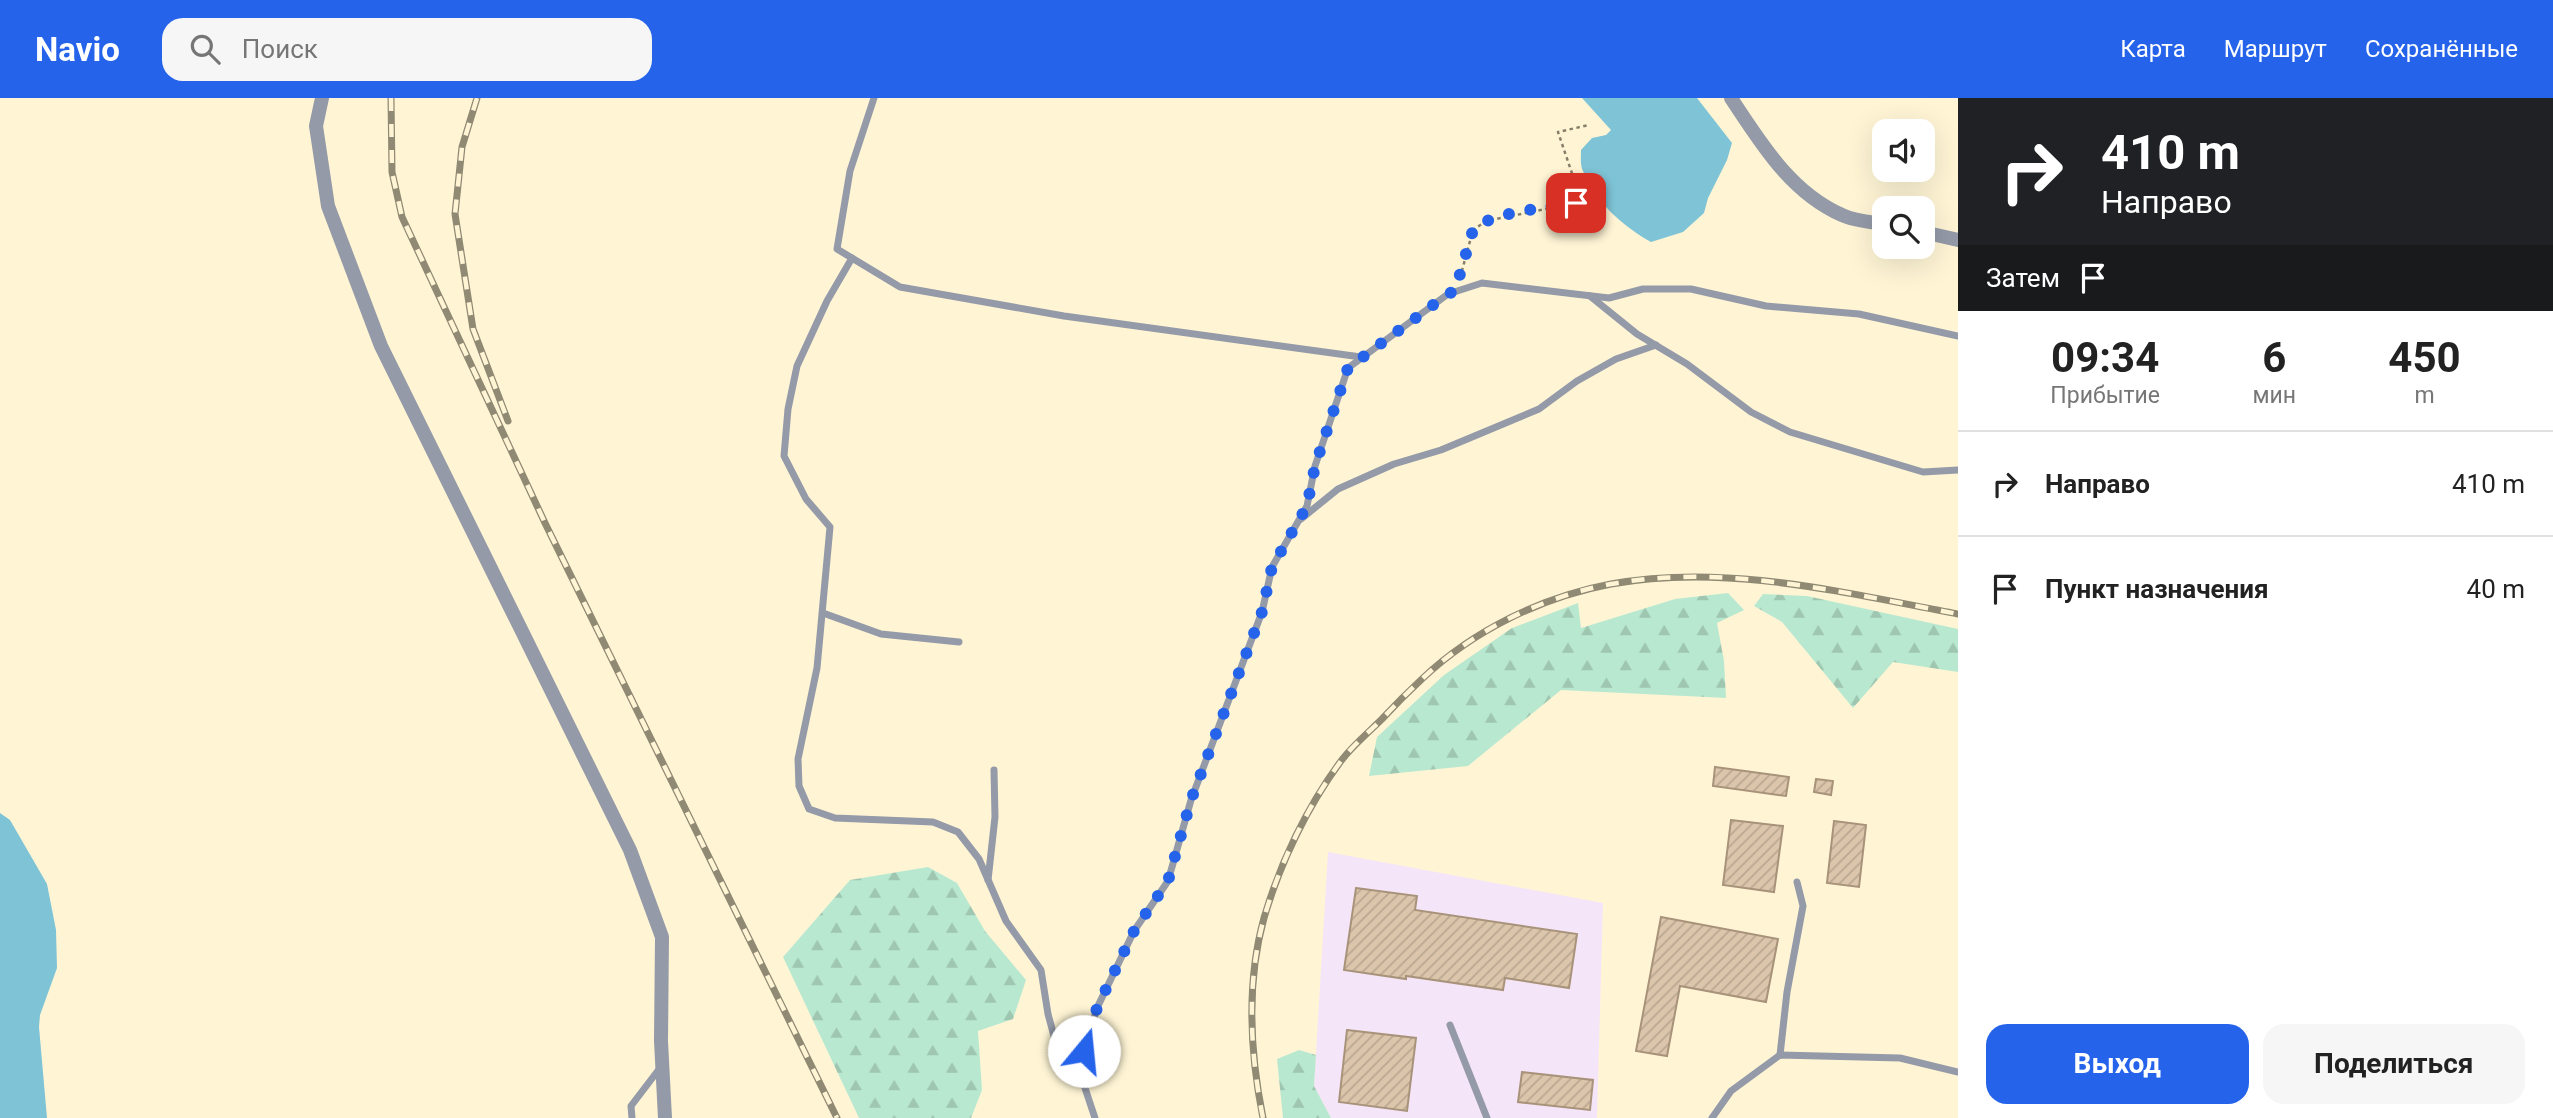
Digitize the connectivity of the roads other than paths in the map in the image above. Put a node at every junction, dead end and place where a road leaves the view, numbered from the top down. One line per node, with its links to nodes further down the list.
1 (322, 98): 21 (street)
2 (874, 98): 7 (lane)
3 (1731, 98): 4 (street)
4 (1872, 222)
5 (1935, 235): 6 (street)
6 (1958, 240)
7 (852, 258): 11 (lane); 14 (lane)
8 (1590, 295): 9 (lane); 10 (lane); 11 (lane)
9 (1958, 336)
10 (1656, 345): 12 (lane); 13 (lane)
11 (1361, 357): 13 (lane)
12 (1958, 470)
13 (1298, 522): 22 (lane)
14 (823, 613): 15 (lane); 17 (lane)
15 (959, 642)
16 (993, 770): 17 (lane)
17 (988, 881): 22 (lane)
18 (1797, 882): 20 (lane)
19 (1450, 1026): 27 (lane)
20 (1780, 1055): 23 (lane); 28 (lane)
21 (662, 1065): 24 (lane); 25 (street)
22 (1083, 1071): 26 (lane)
23 (1958, 1072)
24 (632, 1118)
25 (666, 1118)
26 (1095, 1118)
27 (1487, 1118)
28 (1712, 1118)

